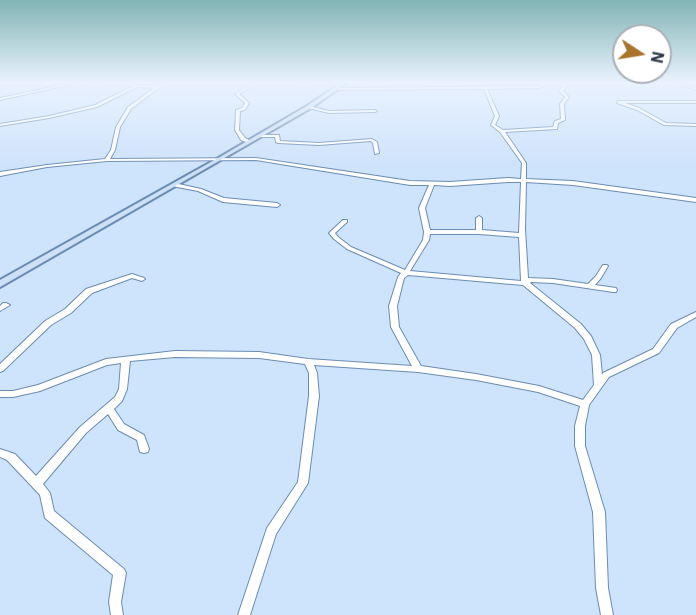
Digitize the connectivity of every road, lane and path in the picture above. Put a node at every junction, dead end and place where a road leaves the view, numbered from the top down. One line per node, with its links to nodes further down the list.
1 (75, 111): 10 (street)
2 (127, 111): 17 (street)
3 (238, 111): 14 (street)
4 (303, 111): 13 (main road)
5 (324, 111): 6 (street)
6 (375, 111)
7 (495, 111): 12 (street)
8 (561, 111): 12 (street)
9 (639, 111): 11 (street)
10 (0, 125)
11 (696, 125)
12 (502, 131): 19 (street)
13 (259, 136): 14 (main road); 15 (street)
14 (249, 142): 16 (main road)
15 (377, 153)
16 (222, 158): 17 (street); 20 (street); 21 (main road)
17 (107, 160): 18 (street)
18 (0, 174)
19 (524, 181): 20 (street); 22 (street); 28 (street)
20 (432, 184): 26 (street)
21 (174, 185): 23 (street); 33 (main road)
22 (696, 200)
23 (278, 205)
24 (479, 218): 27 (street)
25 (345, 221): 30 (street)
26 (427, 232): 27 (street); 30 (street)
27 (479, 232): 28 (street)
28 (523, 235): 32 (street)
29 (605, 266): 34 (street)
30 (406, 273): 32 (street); 40 (street)
31 (142, 279): 39 (street)
32 (525, 283): 34 (street); 41 (street)
33 (0, 284)
34 (590, 286): 35 (street)
35 (613, 290)
36 (696, 314): 41 (street)
37 (126, 359): 38 (street); 42 (street); 44 (street)
38 (308, 362): 40 (street); 49 (street)
39 (0, 369)
40 (418, 369): 43 (street)
41 (598, 384): 43 (street)
42 (0, 393)
43 (585, 404): 50 (street)
44 (110, 410): 45 (street); 47 (street)
45 (144, 449)
46 (0, 453): 47 (street)
47 (36, 484): 48 (street)
48 (117, 615)
49 (244, 615)
50 (607, 615)

